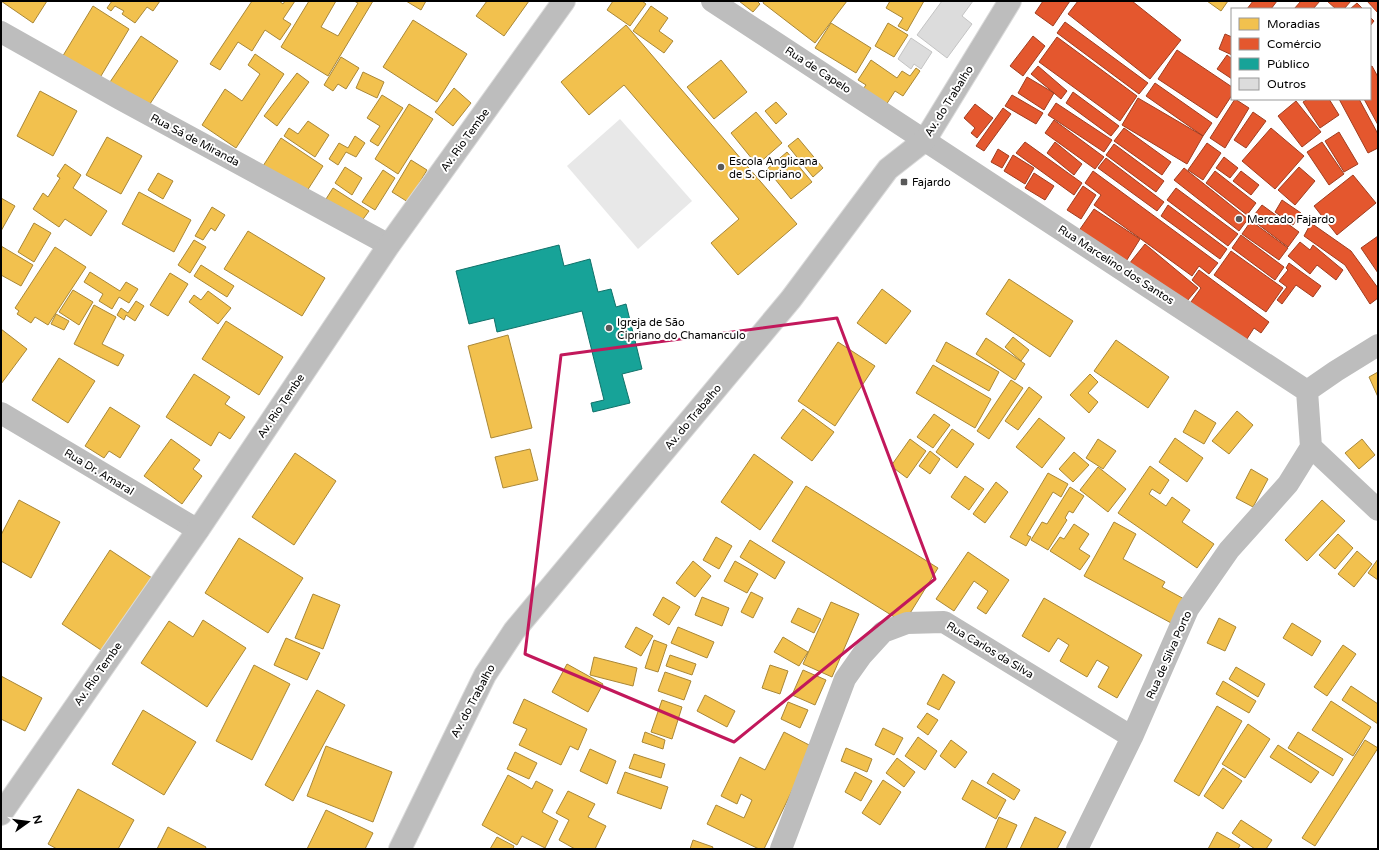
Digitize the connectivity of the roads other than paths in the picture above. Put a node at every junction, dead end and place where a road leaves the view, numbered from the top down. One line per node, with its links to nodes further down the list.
1 (564, 1): 6 (street, Av. Rio Tembe)
2 (712, 1): 5 (street, Rua de Capelo)
3 (1010, 1): 5 (street, Av. do Trabalho)
4 (1, 32): 6 (street, Rua Sá de Miranda)
5 (925, 140): 8 (street, Rua Marcelino dos Santos); 15 (street, Av. do Trabalho)
6 (389, 245): 12 (street, Av. Rio Tembe)
7 (1378, 345): 8 (street)
8 (1307, 391): 10 (street)
9 (1, 413): 12 (street, Rua Dr. Amaral)
10 (1311, 447): 11 (street); 13 (street, Rua de Silva Porto)
11 (1378, 510)
12 (198, 530): 14 (street, Av. Rio Tembe)
13 (1132, 737): 16 (street, Rua Carlos da Silva); 17 (street, Rua de Silva Porto)
14 (1, 814)
15 (400, 849)
16 (781, 849)
17 (1077, 849)

